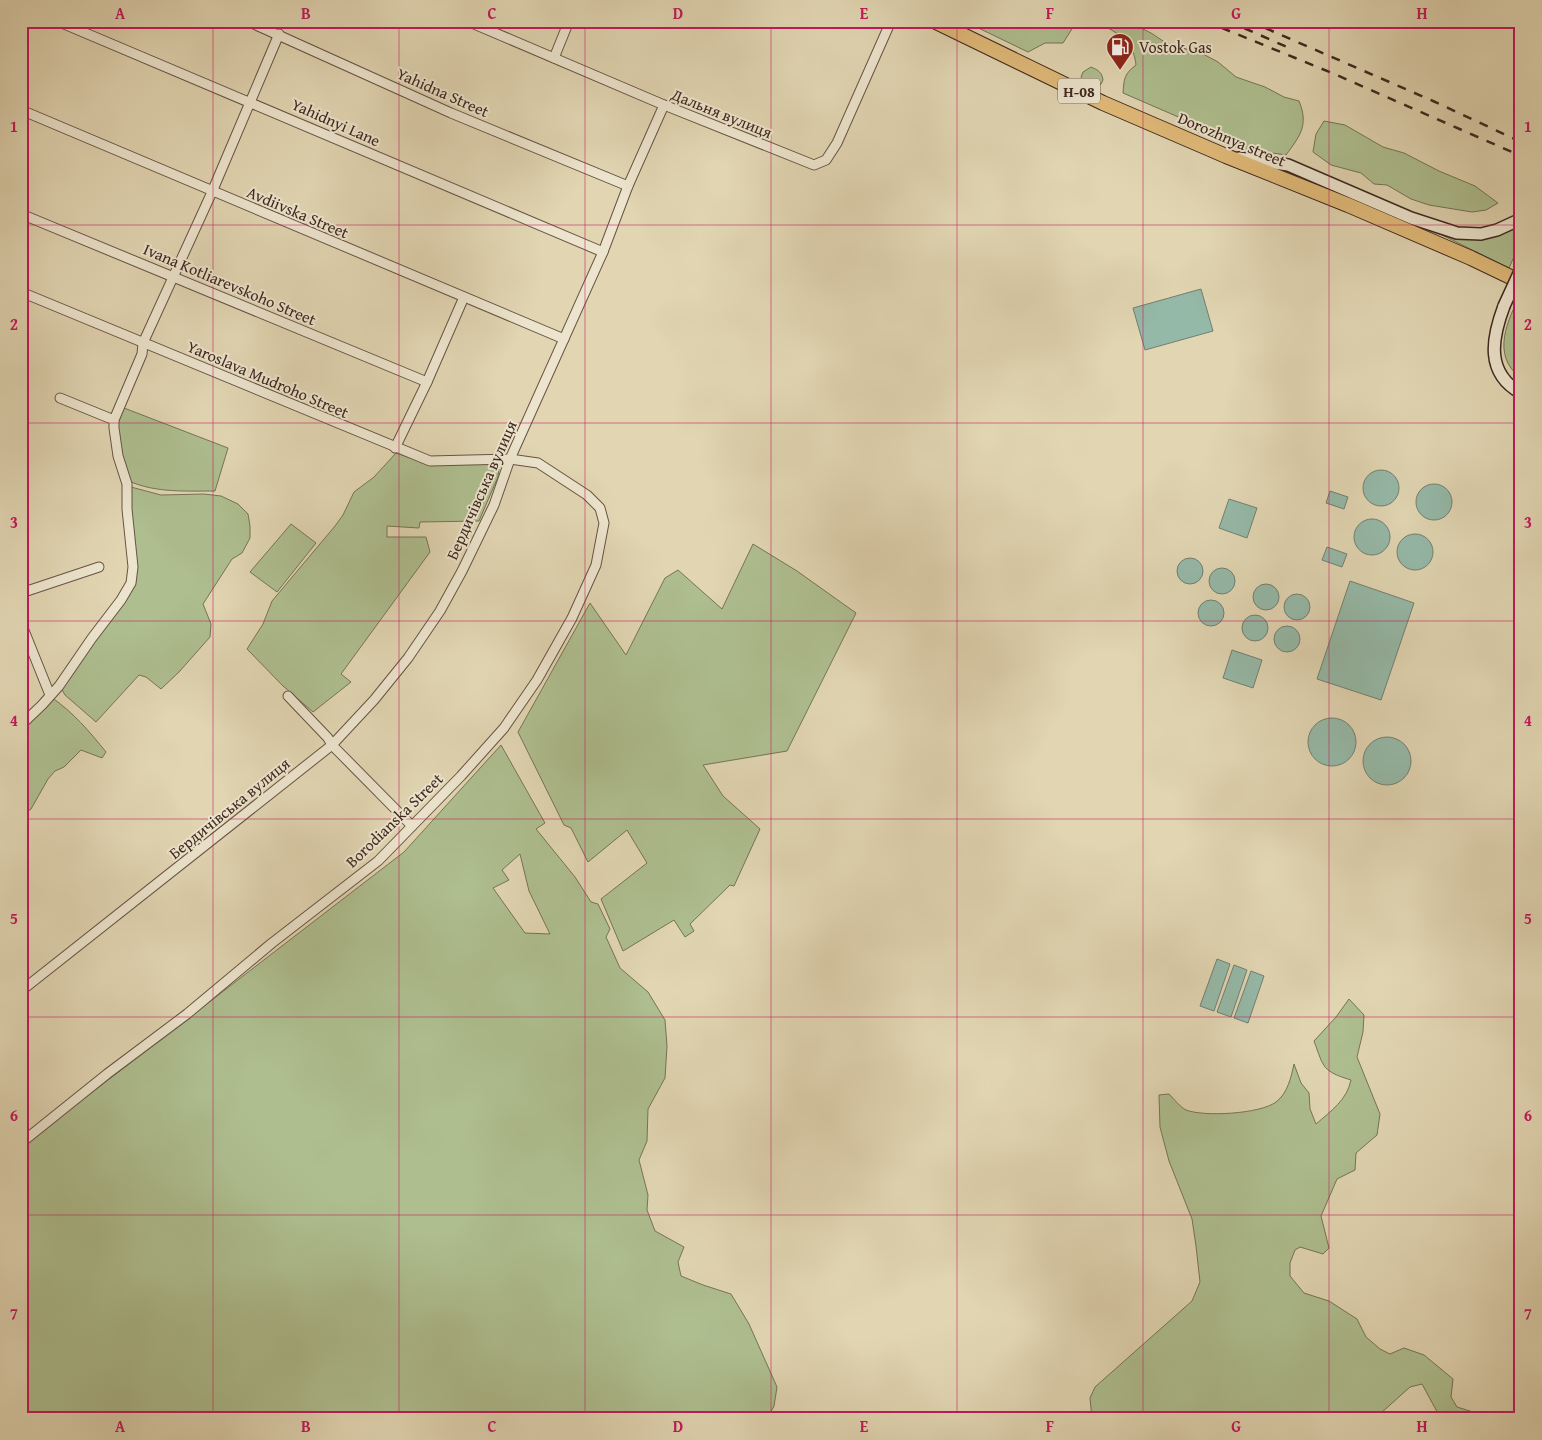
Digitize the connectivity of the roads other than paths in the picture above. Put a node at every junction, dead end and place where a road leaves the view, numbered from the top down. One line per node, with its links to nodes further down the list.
1 (57, 21): 9 (street, Yahidnyi Lane)
2 (247, 21): 7 (street, Yahidna Street)
3 (467, 21): 8 (street, Дальня вулиця)
4 (569, 21): 8 (street)
5 (892, 21): 10 (street, Дальня вулиця)
6 (934, 21): 12 (main road, Dorozhnya street / Н-08)
7 (279, 34): 9 (street); 13 (street, Yahidna Street)
8 (554, 58): 10 (street, Дальня вулиця)
9 (250, 101): 14 (street); 17 (street, Yahidnyi Lane)
10 (664, 106): 13 (street, Бердичівська вулиця)
11 (21, 110): 14 (street, Avdiivska Street)
12 (1226, 156): 16 (main road); 20 (main road, Dorozhnya street / Н-08)
13 (628, 186): 17 (street, Бердичівська вулиця)
14 (212, 192): 19 (street); 22 (street, Avdiivska Street)
15 (21, 214): 19 (street, Ivana Kotliarevskoho Street)
16 (1521, 220)
17 (603, 252): 23 (street, Бердичівська вулиця)
18 (1521, 270): 26 (main road, bridge)
19 (175, 276): 24 (street); 25 (street, Ivana Kotliarevskoho Street)
20 (1521, 282)
21 (21, 292): 24 (street, Yaroslava Mudroho Street)
22 (464, 297): 23 (street, Avdiivska Street); 25 (street)
23 (564, 339): 30 (street, Бердичівська вулиця)
24 (143, 343): 28 (street); 29 (street, Yaroslava Mudroho Street)
25 (428, 382): 29 (street)
26 (1521, 393)
27 (60, 398): 28 (street)
28 (114, 420): 34 (street)
29 (395, 448): 30 (street, Yaroslava Mudroho Street)
30 (510, 459): 37 (street, Бердичівська вулиця); 38 (street, Borodianska Street)
31 (99, 567): 32 (street)
32 (21, 593)
33 (21, 623): 34 (street)
34 (50, 695): 36 (street)
35 (288, 696): 37 (street)
36 (21, 725)
37 (332, 745): 38 (street); 39 (street, Бердичівська вулиця)
38 (412, 826): 40 (street, Borodianska Street)
39 (21, 991)
40 (21, 1143)

